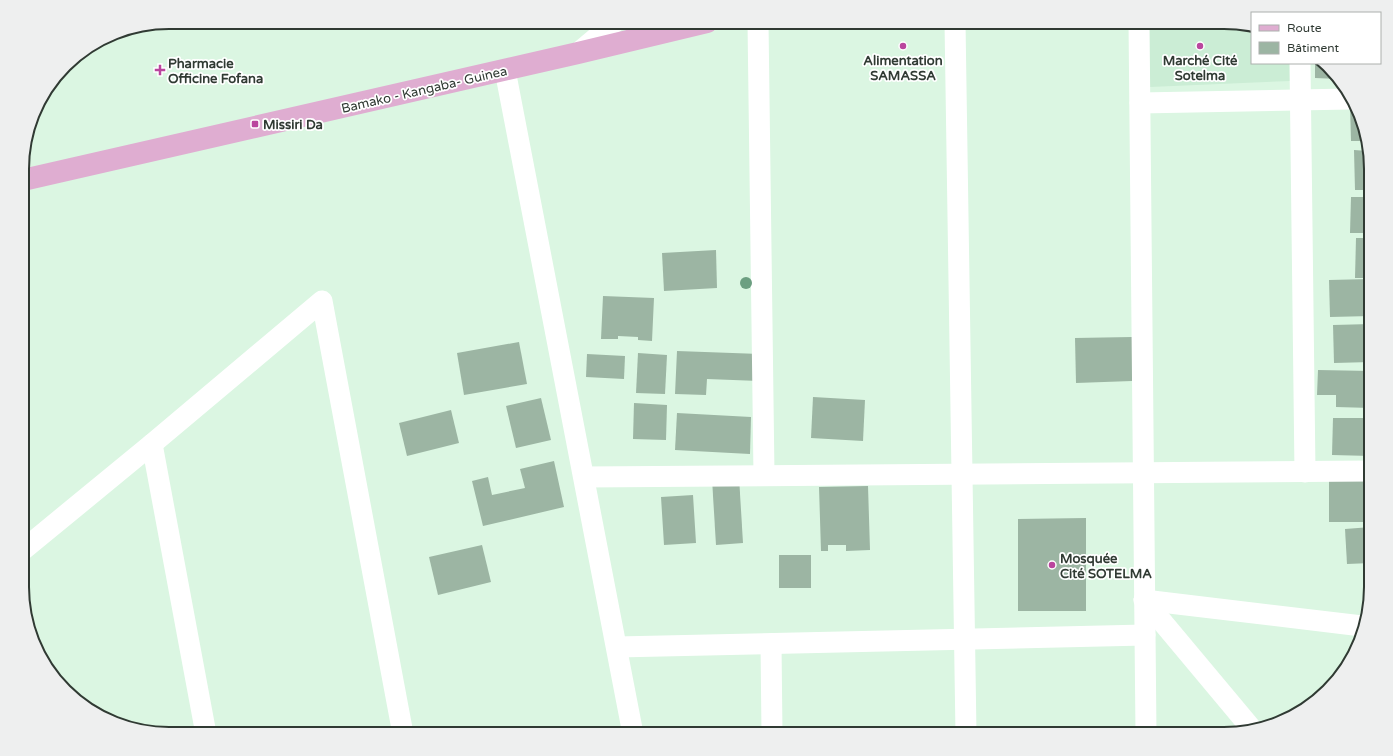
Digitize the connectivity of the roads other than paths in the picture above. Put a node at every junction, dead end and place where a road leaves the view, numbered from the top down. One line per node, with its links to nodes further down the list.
1 (607, 29): 6 (street)
2 (678, 29): 6 (main road, Bamako - Kangaba- Guinea)
3 (758, 29): 18 (street)
4 (955, 29): 17 (street)
5 (1139, 29): 11 (street)
6 (578, 53): 8 (main road, Bamako - Kangaba- Guinea)
7 (1300, 64): 10 (street)
8 (505, 70): 12 (main road, Bamako - Kangaba- Guinea); 19 (street)
9 (1345, 99): 10 (street)
10 (1301, 100): 11 (street); 15 (street)
11 (1140, 103): 16 (street)
12 (29, 179)
13 (152, 444): 20 (street); 28 (street); 29 (street)
14 (1364, 471): 15 (street)
15 (1305, 472): 16 (street)
16 (1143, 473): 17 (street); 21 (street)
17 (962, 474): 18 (street); 24 (street)
18 (764, 475): 19 (street)
19 (584, 477): 26 (street)
20 (29, 545)
21 (1144, 600): 22 (street); 23 (street); 27 (street)
22 (1358, 626)
23 (1145, 635): 24 (street); 33 (street)
24 (965, 639): 25 (street); 32 (street)
25 (771, 644): 26 (street); 31 (street)
26 (617, 648): 30 (street)
27 (1248, 725)
28 (205, 727)
29 (402, 727)
30 (632, 727)
31 (772, 727)
32 (966, 727)
33 (1146, 727)

